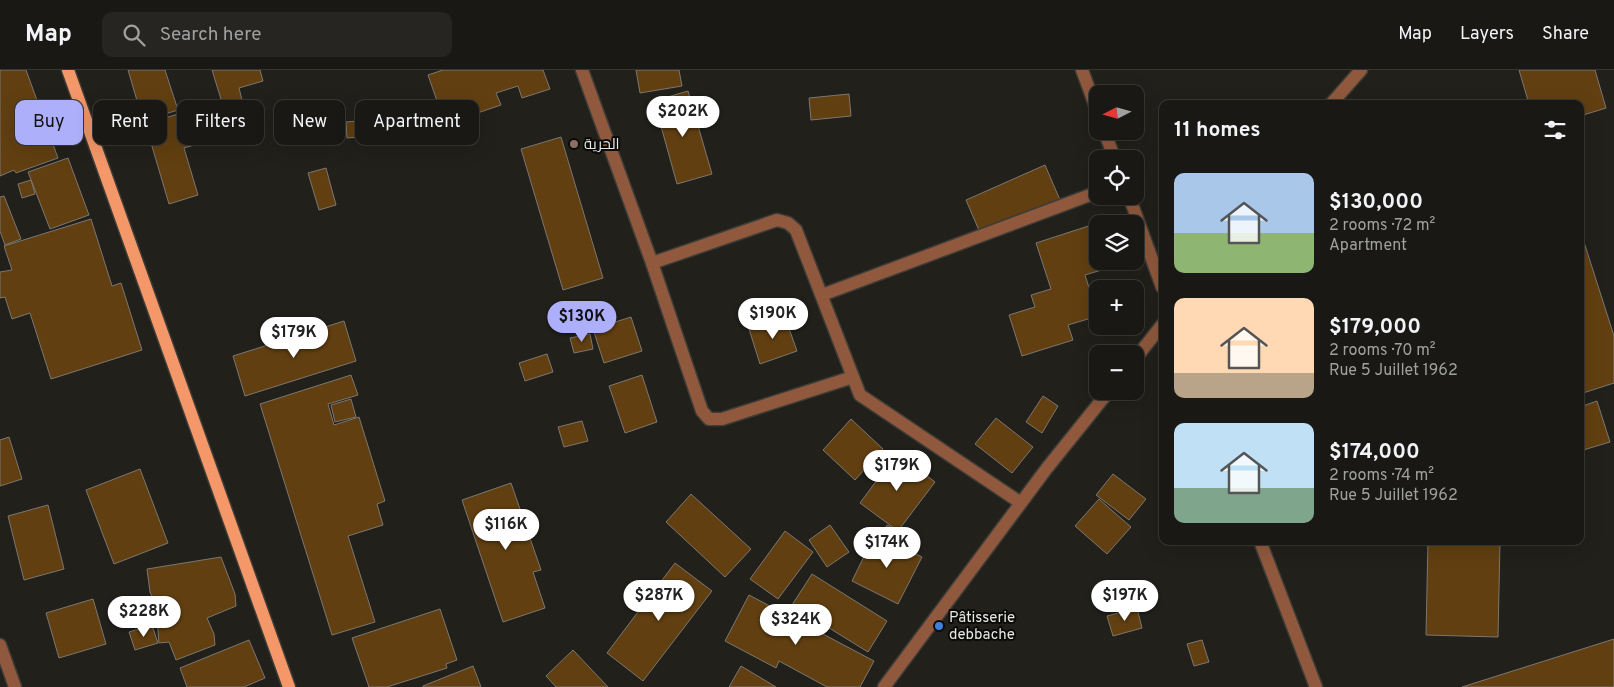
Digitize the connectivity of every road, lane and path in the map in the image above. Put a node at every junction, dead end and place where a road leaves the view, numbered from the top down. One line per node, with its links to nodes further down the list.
1 (68, 70): 21 (main road)
2 (582, 70): 9 (street)
3 (1082, 70): 5 (street)
4 (1361, 70): 6 (street)
5 (1089, 89)
6 (1335, 100)
7 (1089, 195): 11 (street)
8 (1132, 205): 10 (street)
9 (652, 263): 11 (street); 14 (street)
10 (1159, 279)
11 (822, 295): 14 (street)
12 (1159, 329): 13 (street)
13 (1144, 348)
14 (853, 377): 16 (street)
15 (1102, 400): 16 (street)
16 (1021, 503): 19 (street)
17 (1262, 545): 22 (street)
18 (0, 646): 20 (street)
19 (885, 686)
20 (15, 687)
21 (289, 687)
22 (1316, 687)

